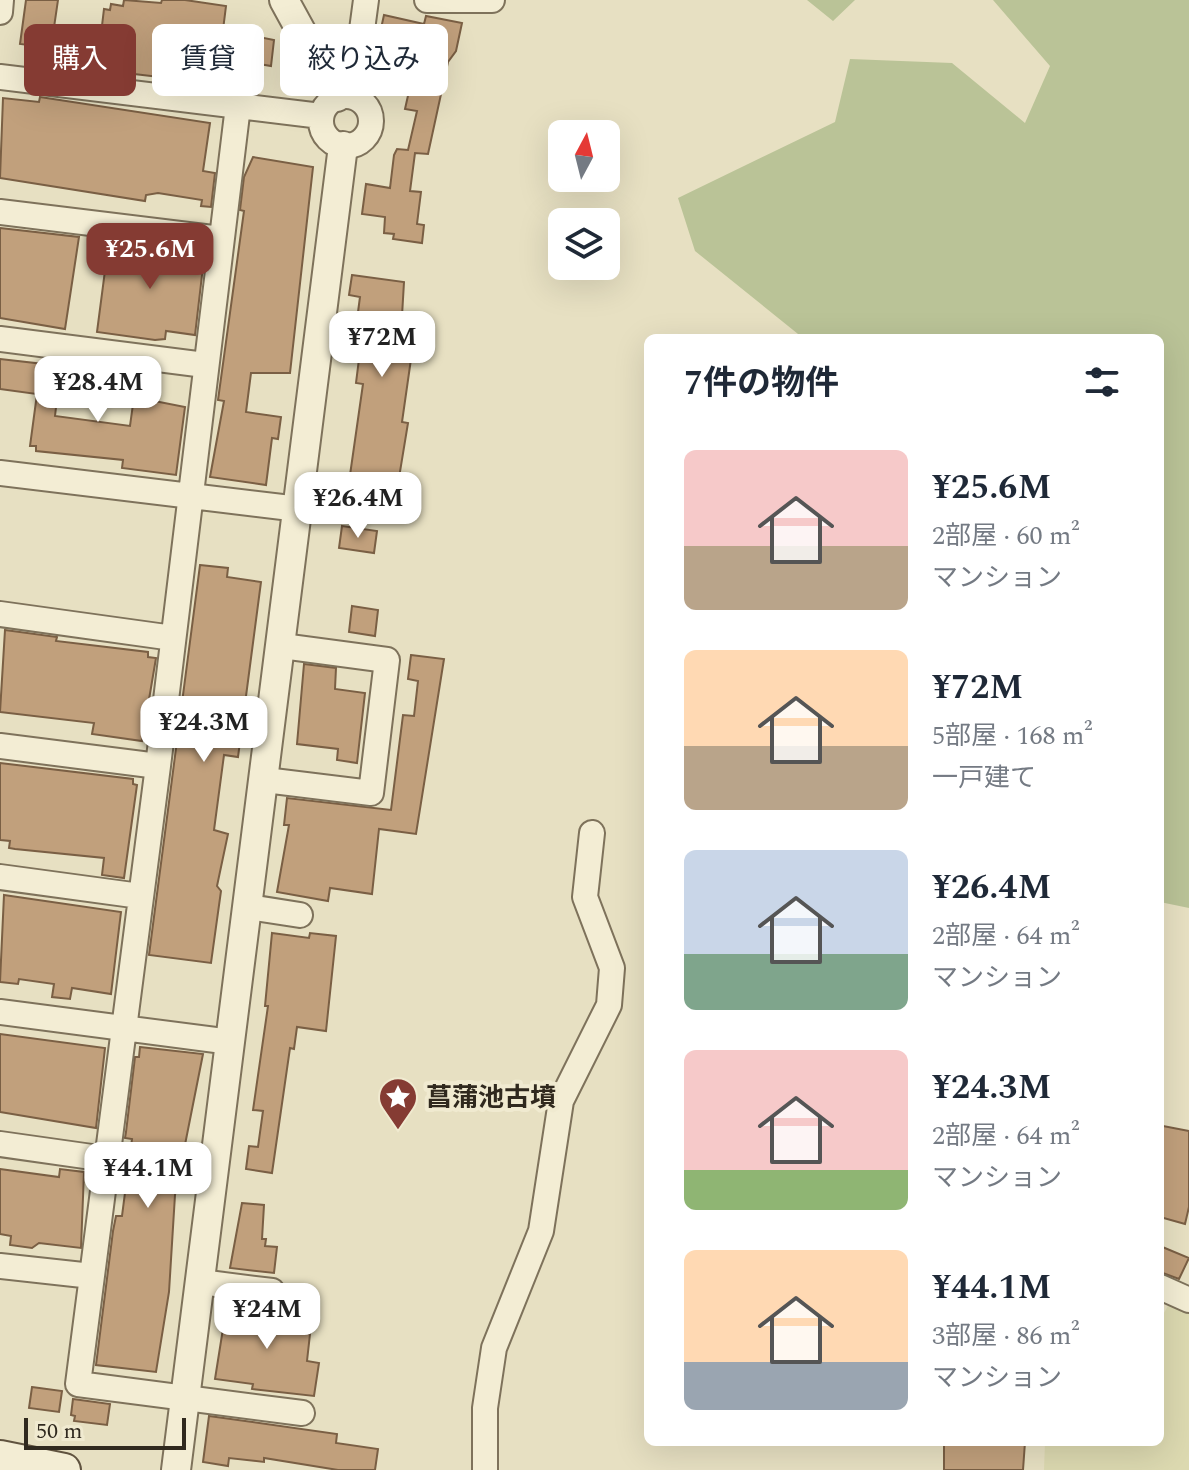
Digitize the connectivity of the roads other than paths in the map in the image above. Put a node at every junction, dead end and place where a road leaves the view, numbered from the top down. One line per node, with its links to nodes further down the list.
1 (1, 0): 6 (street)
2 (284, 0): 8 (street)
3 (366, 0): 8 (street)
4 (427, 0): 5 (street)
5 (492, 0)
6 (0, 12)
7 (0, 77): 9 (street)
8 (337, 103): 9 (street); 10 (street); 10 (street)
9 (238, 106): 12 (street)
10 (343, 146): 17 (street)
11 (0, 212): 12 (street)
12 (221, 239): 14 (street)
13 (0, 339): 14 (street)
14 (205, 365): 16 (street)
15 (0, 473): 16 (street)
16 (190, 496): 17 (street); 19 (street)
17 (299, 509): 20 (street)
18 (0, 614): 19 (street)
19 (173, 638): 22 (street)
20 (282, 646): 23 (street); 23 (street)
21 (0, 746): 22 (street)
22 (158, 766): 26 (street)
23 (265, 780): 27 (street)
24 (592, 833): 45 (street)
25 (0, 877): 26 (street)
26 (140, 896): 30 (street)
27 (249, 907): 28 (street); 31 (street)
28 (300, 915)
29 (0, 1012): 30 (street)
30 (123, 1028): 31 (street); 33 (street)
31 (231, 1042): 36 (street)
32 (0, 1144): 33 (street)
33 (106, 1159): 35 (street)
34 (0, 1266): 35 (street)
35 (92, 1276): 40 (street)
36 (200, 1282): 38 (street); 40 (street)
37 (1164, 1289): 39 (street)
38 (272, 1291)
39 (1189, 1300)
40 (185, 1398): 41 (street); 44 (street)
41 (302, 1413)
42 (0, 1457): 43 (main road)
43 (64, 1470)
44 (176, 1470)
45 (485, 1470)

